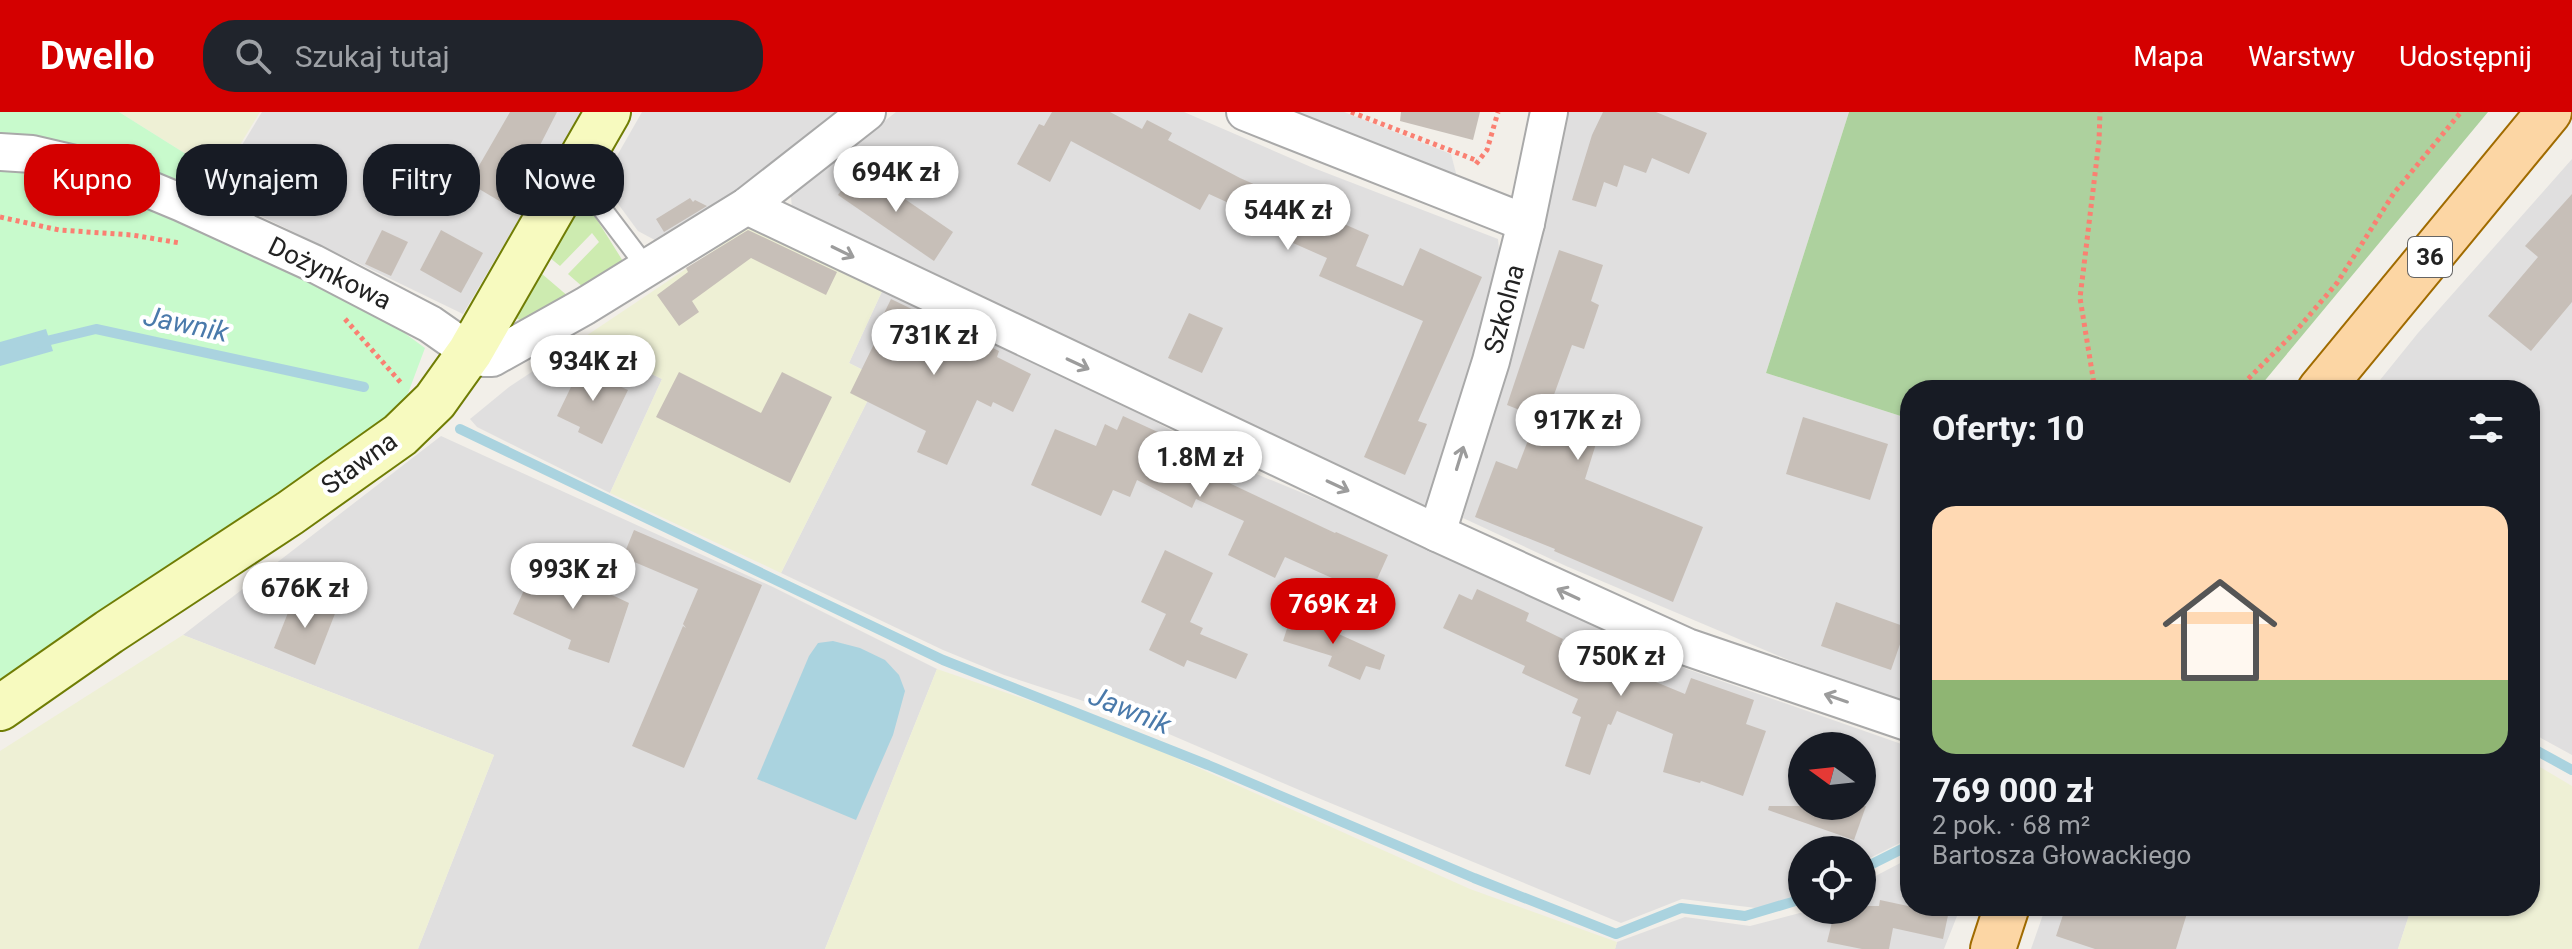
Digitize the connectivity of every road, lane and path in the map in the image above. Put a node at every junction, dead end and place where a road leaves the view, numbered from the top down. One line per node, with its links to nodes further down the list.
1 (608, 112): 9 (street, Stawna)
2 (867, 112): 12 (street)
3 (1245, 112): 16 (street)
4 (1351, 112): 11 (path)
5 (1549, 112): 16 (street, Szkolna)
6 (2100, 112): 21 (path)
7 (2461, 112): 22 (path)
8 (2549, 112): 23 (main road, 36)
9 (589, 144)
10 (0, 152): 20 (street, Dożynkowa)
11 (1478, 161)
12 (747, 206): 18 (street); 25 (street, one-way to 25)
13 (547, 216): 20 (street, Stawna)
14 (607, 216): 18 (lane)
15 (0, 217): 17 (path)
16 (1526, 223): 25 (street, Szkolna, one-way to 16)
17 (183, 244)
18 (647, 268): 20 (street)
19 (340, 314): 24 (path)
20 (470, 352): 26 (street, Stawna)
21 (2093, 380)
22 (2247, 380)
23 (2328, 380)
24 (403, 386)
25 (1437, 533): 27 (street, one-way to 25)
26 (0, 708)
27 (1900, 720)
28 (2004, 916): 29 (main road)
29 (1993, 949)

